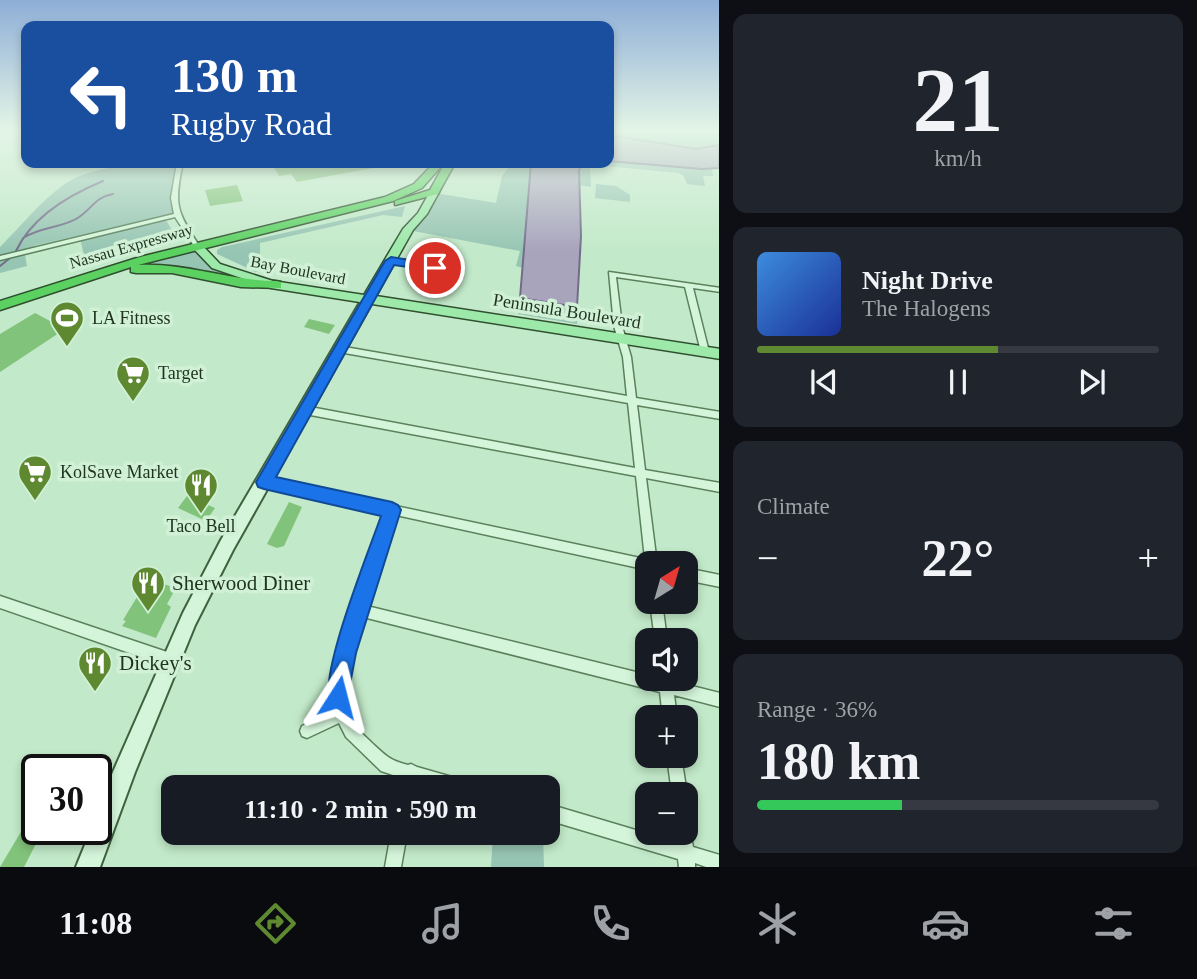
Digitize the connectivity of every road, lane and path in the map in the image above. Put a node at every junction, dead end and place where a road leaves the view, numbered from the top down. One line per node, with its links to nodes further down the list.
1 (178, 170): 7 (street, Bay Boulevard)
2 (433, 170): 8 (highway, Nassau Expressway)
3 (434, 170): 6 (main road)
4 (446, 170): 5 (highway)
5 (434, 191): 6 (highway, Nassau Expressway); 9 (main road)
6 (418, 199): 8 (highway, Nassau Expressway); 9 (main road)
7 (177, 215): 10 (street, Bay Boulevard); 11 (street)
8 (275, 228): 10 (highway, Nassau Expressway)
9 (408, 229): 12 (main road)
10 (195, 245): 14 (highway, Nassau Expressway); 15 (main road, Bay Boulevard)
11 (0, 258)
12 (391, 261): 13 (street); 18 (main road)
13 (458, 271)
14 (88, 275): 15 (highway); 19 (highway, Nassau Expressway)
15 (276, 285): 18 (main road, Bay Boulevard)
16 (689, 288): 17 (street); 20 (street); 22 (street)
17 (719, 290)
18 (368, 299): 20 (main road, Peninsula Boulevard); 21 (main road)
19 (0, 306)
20 (623, 339): 22 (main road, Peninsula Boulevard); 23 (street)
21 (339, 349): 23 (street); 24 (main road)
22 (712, 353)
23 (632, 401): 25 (street); 26 (street)
24 (305, 410): 26 (street); 27 (main road)
25 (719, 416)
26 (641, 473): 28 (street); 30 (street)
27 (264, 482): 29 (street); 36 (main road)
28 (719, 488)
29 (392, 510): 31 (street); 35 (street)
30 (648, 551)
31 (635, 561)
32 (698, 576): 33 (street)
33 (719, 581)
34 (0, 602): 36 (street)
35 (359, 610): 37 (street); 40 (street)
36 (170, 660): 49 (main road)
37 (635, 676)
38 (691, 691): 39 (street)
39 (719, 700)
40 (342, 714): 41 (street); 42 (street)
41 (307, 731)
42 (411, 771): 43 (street); 44 (street)
43 (410, 775)
44 (424, 775)
45 (560, 816): 47 (street)
46 (397, 845): 50 (street)
47 (687, 860): 48 (street)
48 (719, 863)
49 (88, 867)
50 (393, 867)

